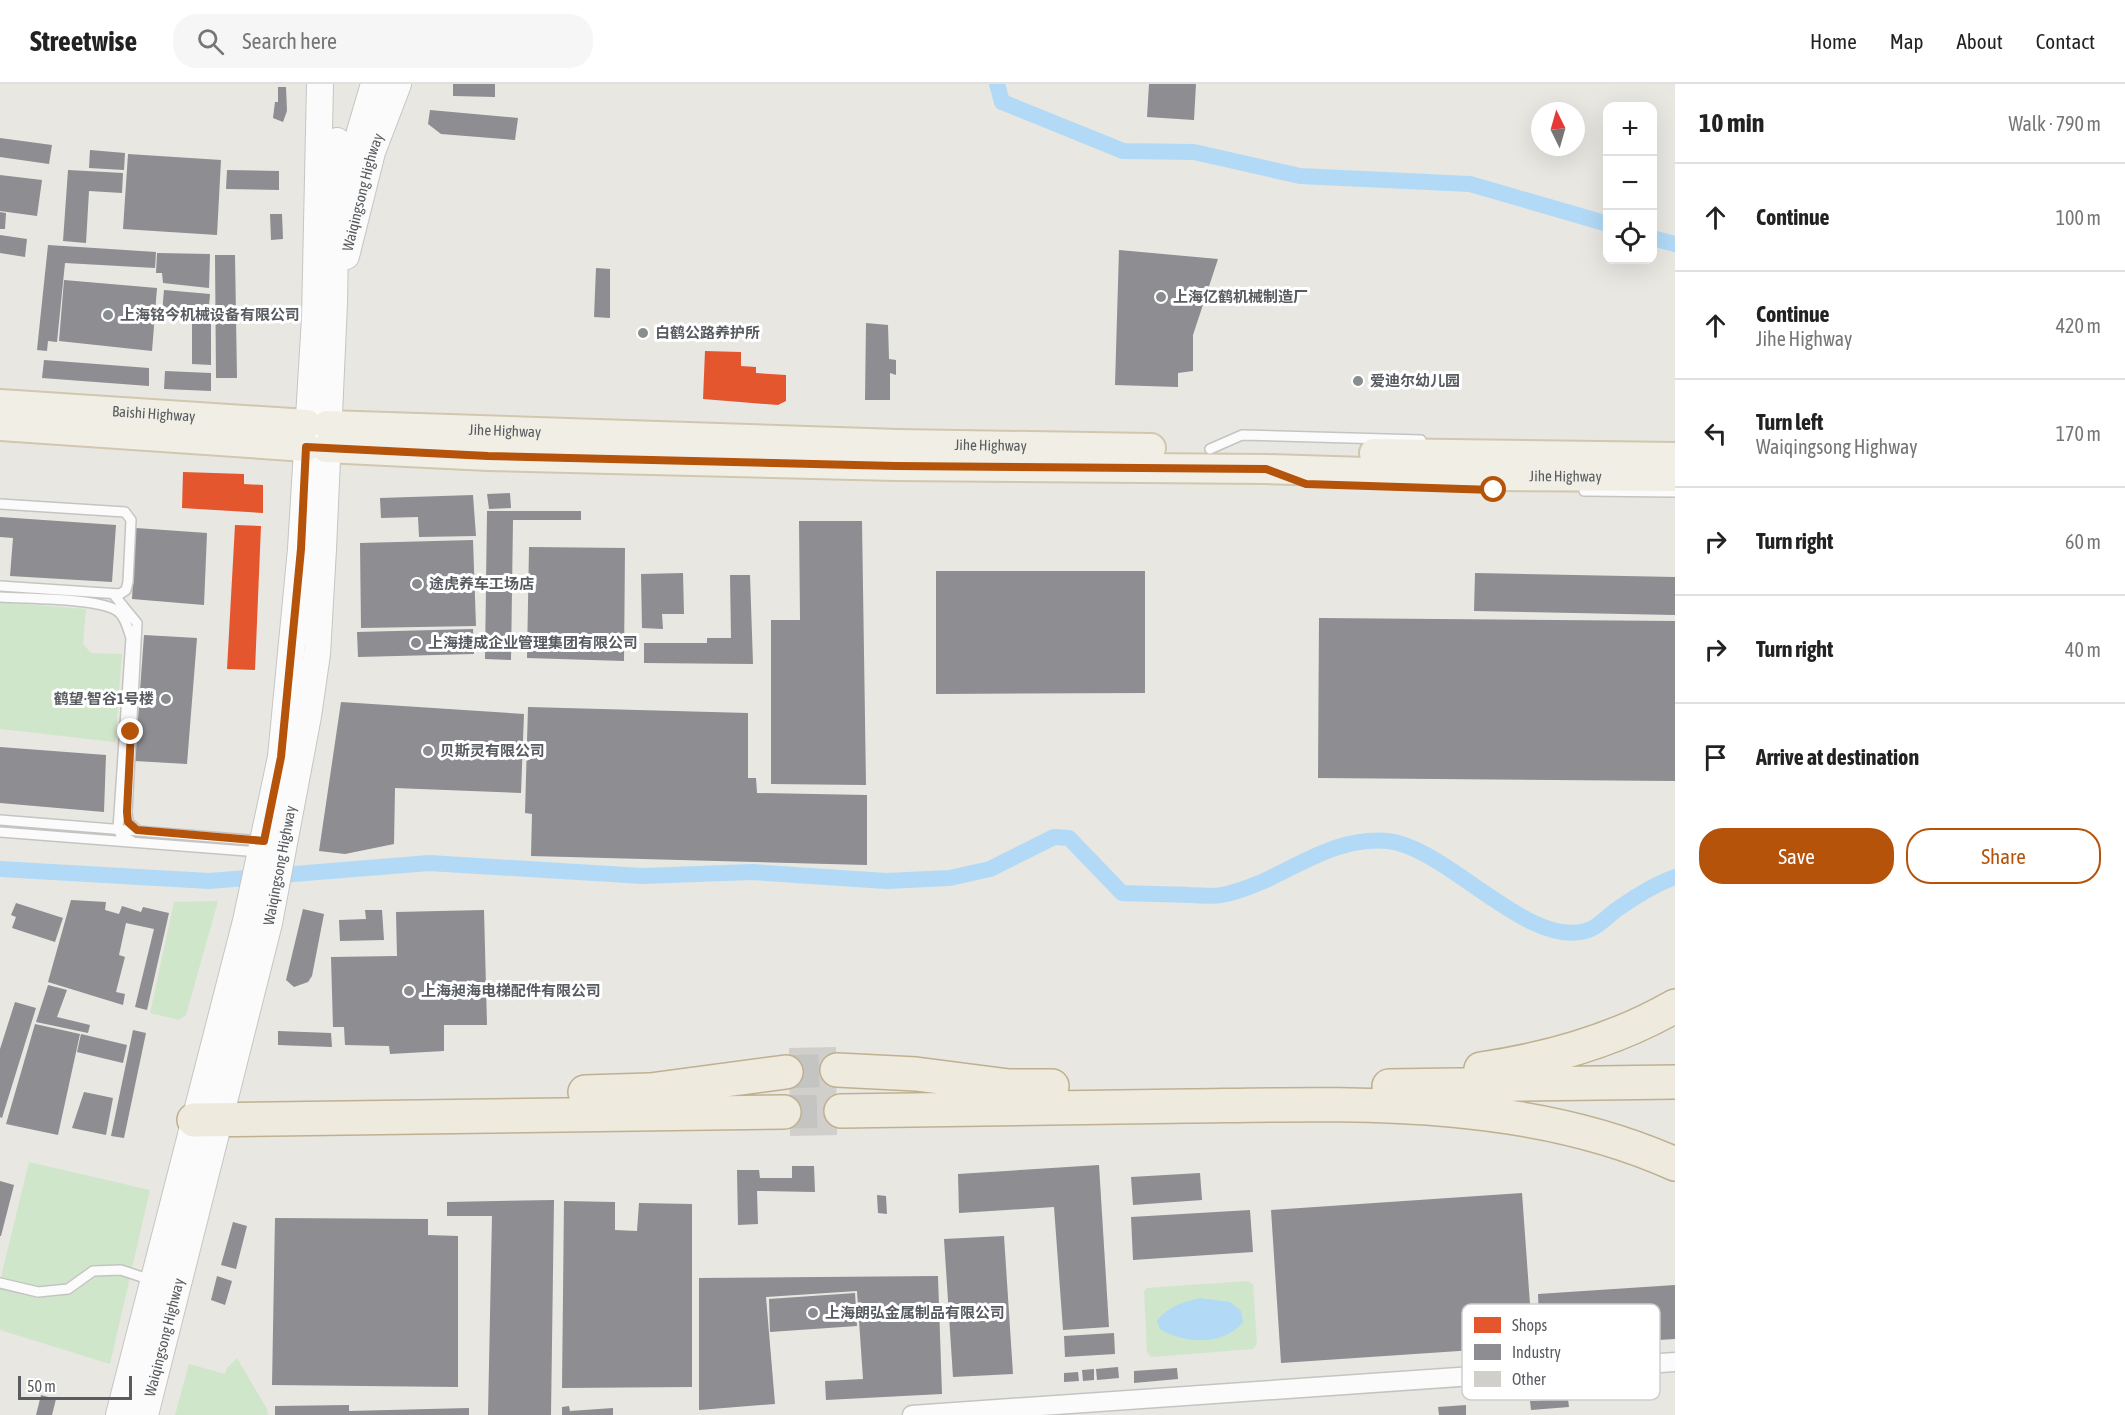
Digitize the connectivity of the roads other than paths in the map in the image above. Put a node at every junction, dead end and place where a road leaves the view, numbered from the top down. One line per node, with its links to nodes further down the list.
1 (320, 84): 6 (main road, Waiqingsong Highway)
2 (337, 84): 5 (main road, Waiqingsong Highway)
3 (374, 84): 5 (main road, Waiqingsong Highway)
4 (398, 84): 6 (main road, Waiqingsong Highway)
5 (336, 221): 6 (main road, Waiqingsong Highway)
6 (325, 307): 9 (main road, Waiqingsong Highway)
7 (0, 404): 9 (main road, Baishi Highway)
8 (0, 426): 9 (main road, Baishi Highway)
9 (316, 436): 11 (main road, Jihe Highway); 14 (main road, Jihe Highway); 28 (main road, Waiqingsong Highway)
10 (1427, 440): 11 (lane)
11 (1210, 449): 13 (main road, Jihe Highway)
12 (1675, 457): 13 (main road, Jihe Highway)
13 (1494, 466): 14 (main road, Jihe Highway); 15 (main road, Jihe Highway)
14 (1266, 469): 16 (lane)
15 (1675, 477)
16 (1296, 480)
17 (1574, 490): 18 (lane)
18 (1675, 492)
19 (0, 504): 21 (lane)
20 (0, 586): 21 (lane)
21 (114, 595): 25 (lane)
22 (0, 597): 24 (lane)
23 (0, 820): 24 (lane)
24 (118, 829): 25 (lane); 27 (lane)
25 (137, 830): 28 (lane)
26 (0, 832): 27 (lane)
27 (133, 842): 28 (lane)
28 (267, 855): 36 (main road, Waiqingsong Highway)
29 (1675, 1006): 34 (highway)
30 (837, 1070): 34 (highway)
31 (786, 1072): 36 (highway)
32 (1675, 1082): 33 (highway)
33 (1641, 1089): 34 (highway); 35 (highway)
34 (1360, 1094): 37 (highway); 39 (highway)
35 (1675, 1094)
36 (208, 1110): 38 (highway); 40 (main road, Waiqingsong Highway); 46 (main road, Waiqingsong Highway)
37 (841, 1111)
38 (784, 1112)
39 (1675, 1164)
40 (154, 1281): 41 (lane); 45 (main road, Waiqingsong Highway)
41 (0, 1283)
42 (1675, 1362): 43 (street)
43 (1660, 1363)
44 (1462, 1377): 47 (street)
45 (119, 1415)
46 (146, 1415)
47 (912, 1415)

